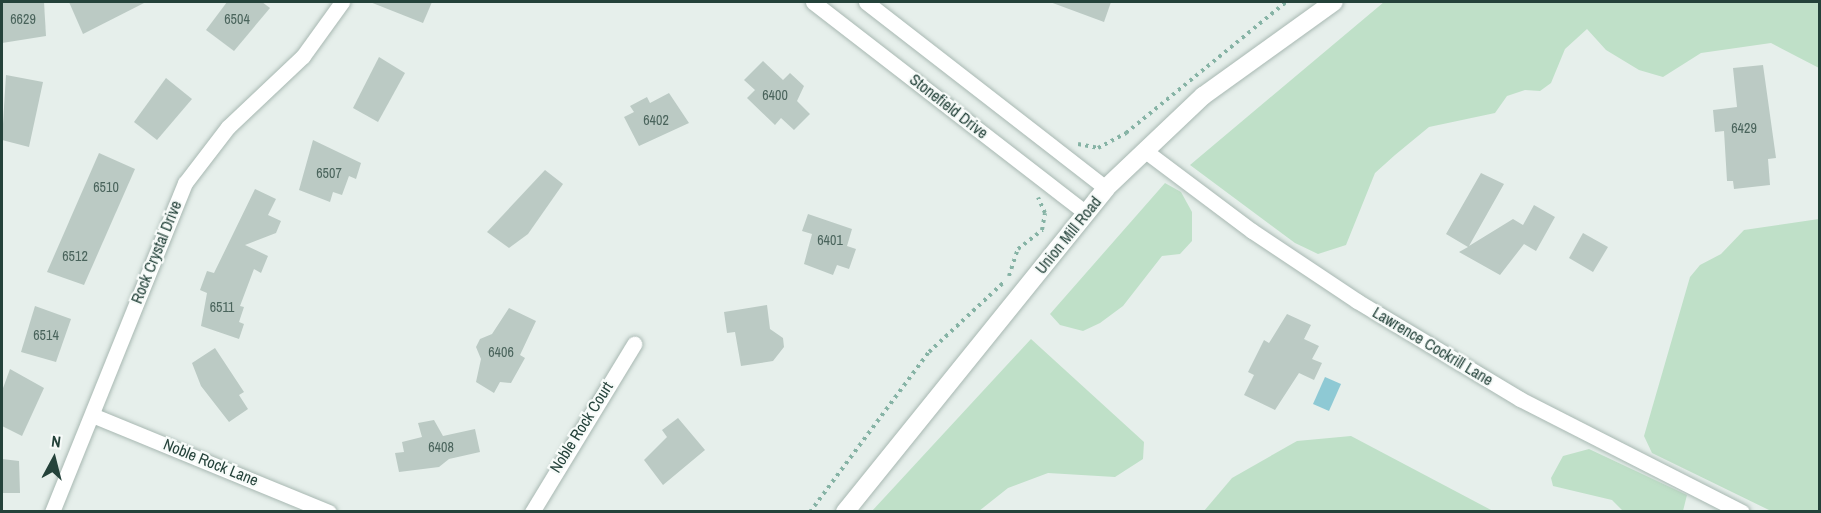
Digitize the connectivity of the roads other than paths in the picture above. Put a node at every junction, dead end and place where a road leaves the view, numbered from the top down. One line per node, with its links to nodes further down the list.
1 (342, 2): 9 (street, Rock Crystal Drive)
2 (813, 2): 7 (street, Stonefield Drive)
3 (866, 2): 6 (street, Stonefield Drive)
4 (1334, 2): 5 (street, Union Mill Road)
5 (1144, 150): 6 (street, Union Mill Road); 14 (street, Lawrence Cockrill Lane)
6 (1106, 188): 7 (street, Union Mill Road)
7 (1085, 212): 13 (street, Union Mill Road)
8 (634, 344): 12 (street, Noble Rock Court)
9 (92, 415): 10 (street, Rock Crystal Drive); 11 (street, Noble Rock Lane)
10 (52, 512)
11 (329, 512)
12 (532, 512)
13 (845, 512)
14 (1742, 512)

